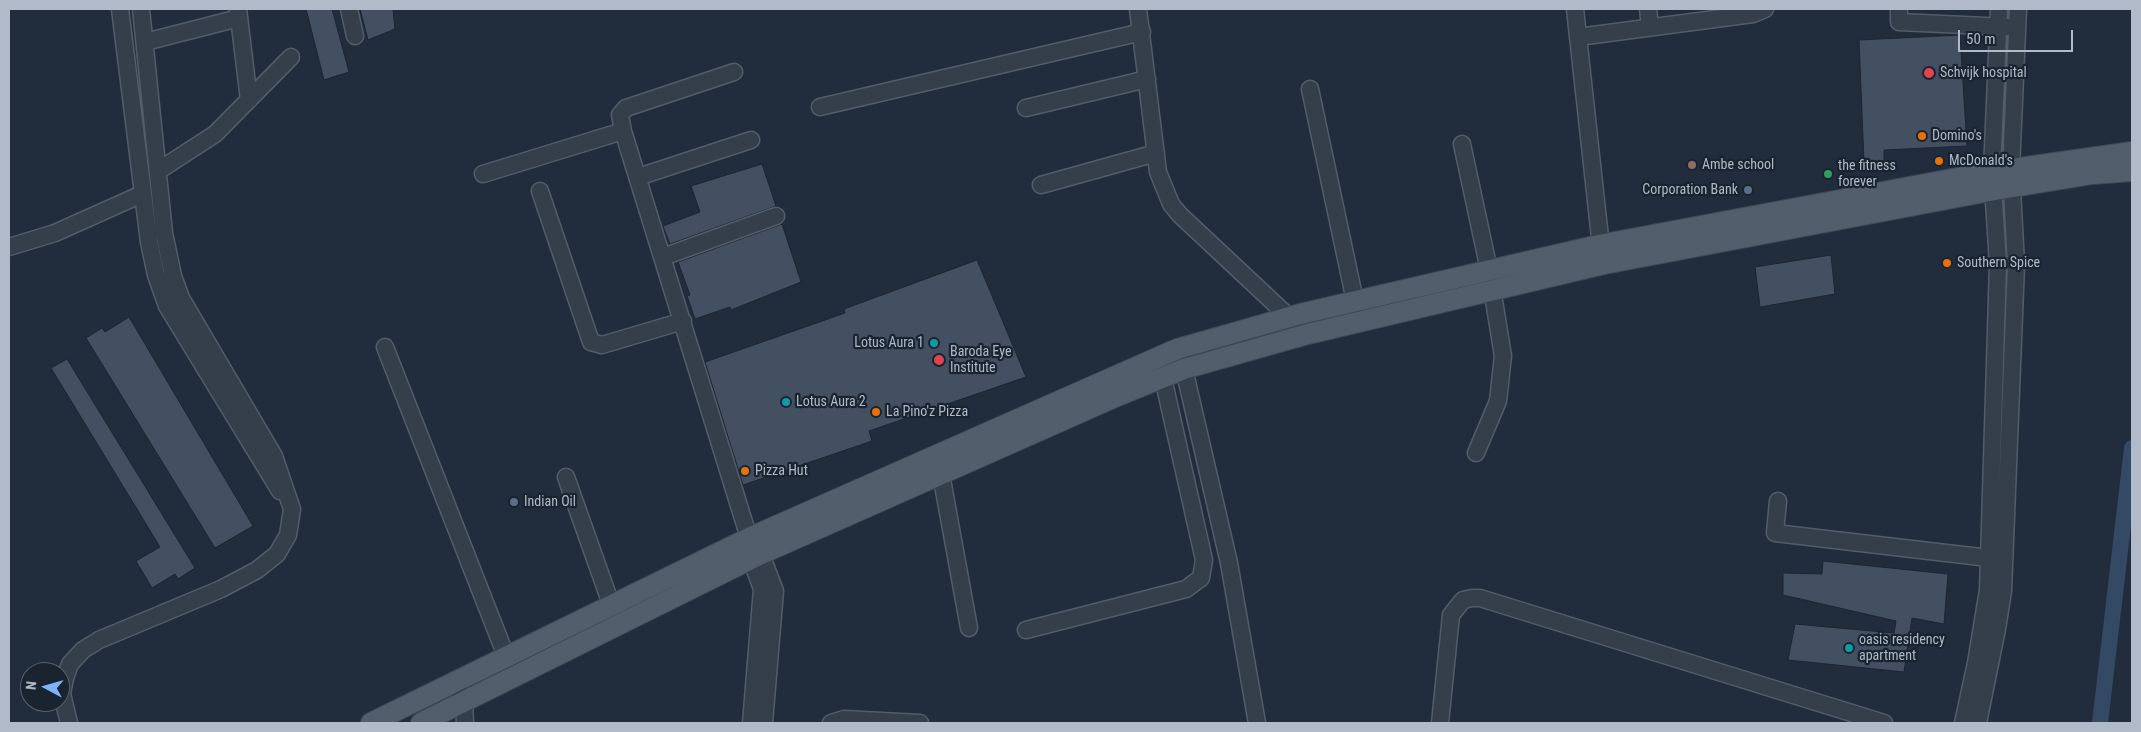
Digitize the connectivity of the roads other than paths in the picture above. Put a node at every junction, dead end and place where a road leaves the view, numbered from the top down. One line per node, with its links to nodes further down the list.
1 (120, 9): 37 (street)
2 (141, 9): 18 (street)
3 (349, 9): 16 (street)
4 (1138, 9): 15 (street)
5 (1575, 9): 17 (street)
6 (1648, 9): 12 (street)
7 (1765, 9): 12 (street)
8 (1899, 9): 13 (street)
9 (1999, 9): 13 (street)
10 (2018, 9): 14 (street)
11 (238, 14): 18 (street); 23 (street)
12 (1650, 27): 17 (street)
13 (1998, 27): 14 (street); 34 (street)
14 (2017, 28): 34 (street)
15 (1142, 32): 21 (street); 24 (street)
16 (355, 36)
17 (1578, 36): 40 (street)
18 (145, 42): 31 (street)
19 (291, 57): 23 (street)
20 (734, 72): 26 (street)
21 (1147, 79): 25 (street); 29 (street)
22 (1310, 89): 44 (street)
23 (249, 100): 31 (street)
24 (820, 107)
25 (1026, 108)
26 (623, 131): 32 (street); 33 (street)
27 (751, 140): 33 (street)
28 (1462, 144): 42 (street)
29 (1156, 153): 35 (street); 45 (street)
30 (2130, 161): 34 (main road)
31 (158, 171): 54 (street)
32 (483, 174)
33 (638, 177): 41 (street)
34 (2002, 179): 40 (main road); 57 (street); 76 (street)
35 (1041, 185)
36 (540, 190): 46 (street)
37 (142, 194): 39 (street); 54 (street)
38 (776, 216): 41 (street)
39 (9, 247)
40 (1601, 254): 42 (main road); 43 (main road)
41 (663, 257): 46 (street)
42 (1489, 270): 43 (street); 44 (main road)
43 (1492, 290): 48 (main road); 50 (street)
44 (1355, 301): 45 (main road)
45 (1289, 317): 55 (main road)
46 (683, 321): 55 (street)
47 (385, 347): 61 (street)
48 (1184, 369): 49 (main road); 72 (street)
49 (1163, 378): 51 (main road); 60 (street)
50 (1476, 453)
51 (941, 474): 56 (main road); 59 (street)
52 (566, 477): 58 (street)
53 (1778, 501): 57 (street)
54 (292, 510): 64 (street)
55 (749, 538): 56 (street); 58 (main road)
56 (756, 557): 63 (main road); 68 (street); 69 (street)
57 (1989, 558): 75 (street)
58 (611, 604): 61 (main road)
59 (969, 628)
60 (1026, 630)
61 (506, 656): 62 (main road)
62 (454, 682): 63 (street); 65 (main road)
63 (464, 702): 66 (main road); 67 (street)
64 (69, 723)
65 (371, 723)
66 (421, 723)
67 (465, 723)
68 (751, 723)
69 (764, 723)
70 (830, 723): 71 (street)
71 (920, 723)
72 (1257, 723)
73 (1440, 723): 74 (street)
74 (1884, 723)
75 (1963, 723)
76 (1978, 723)

